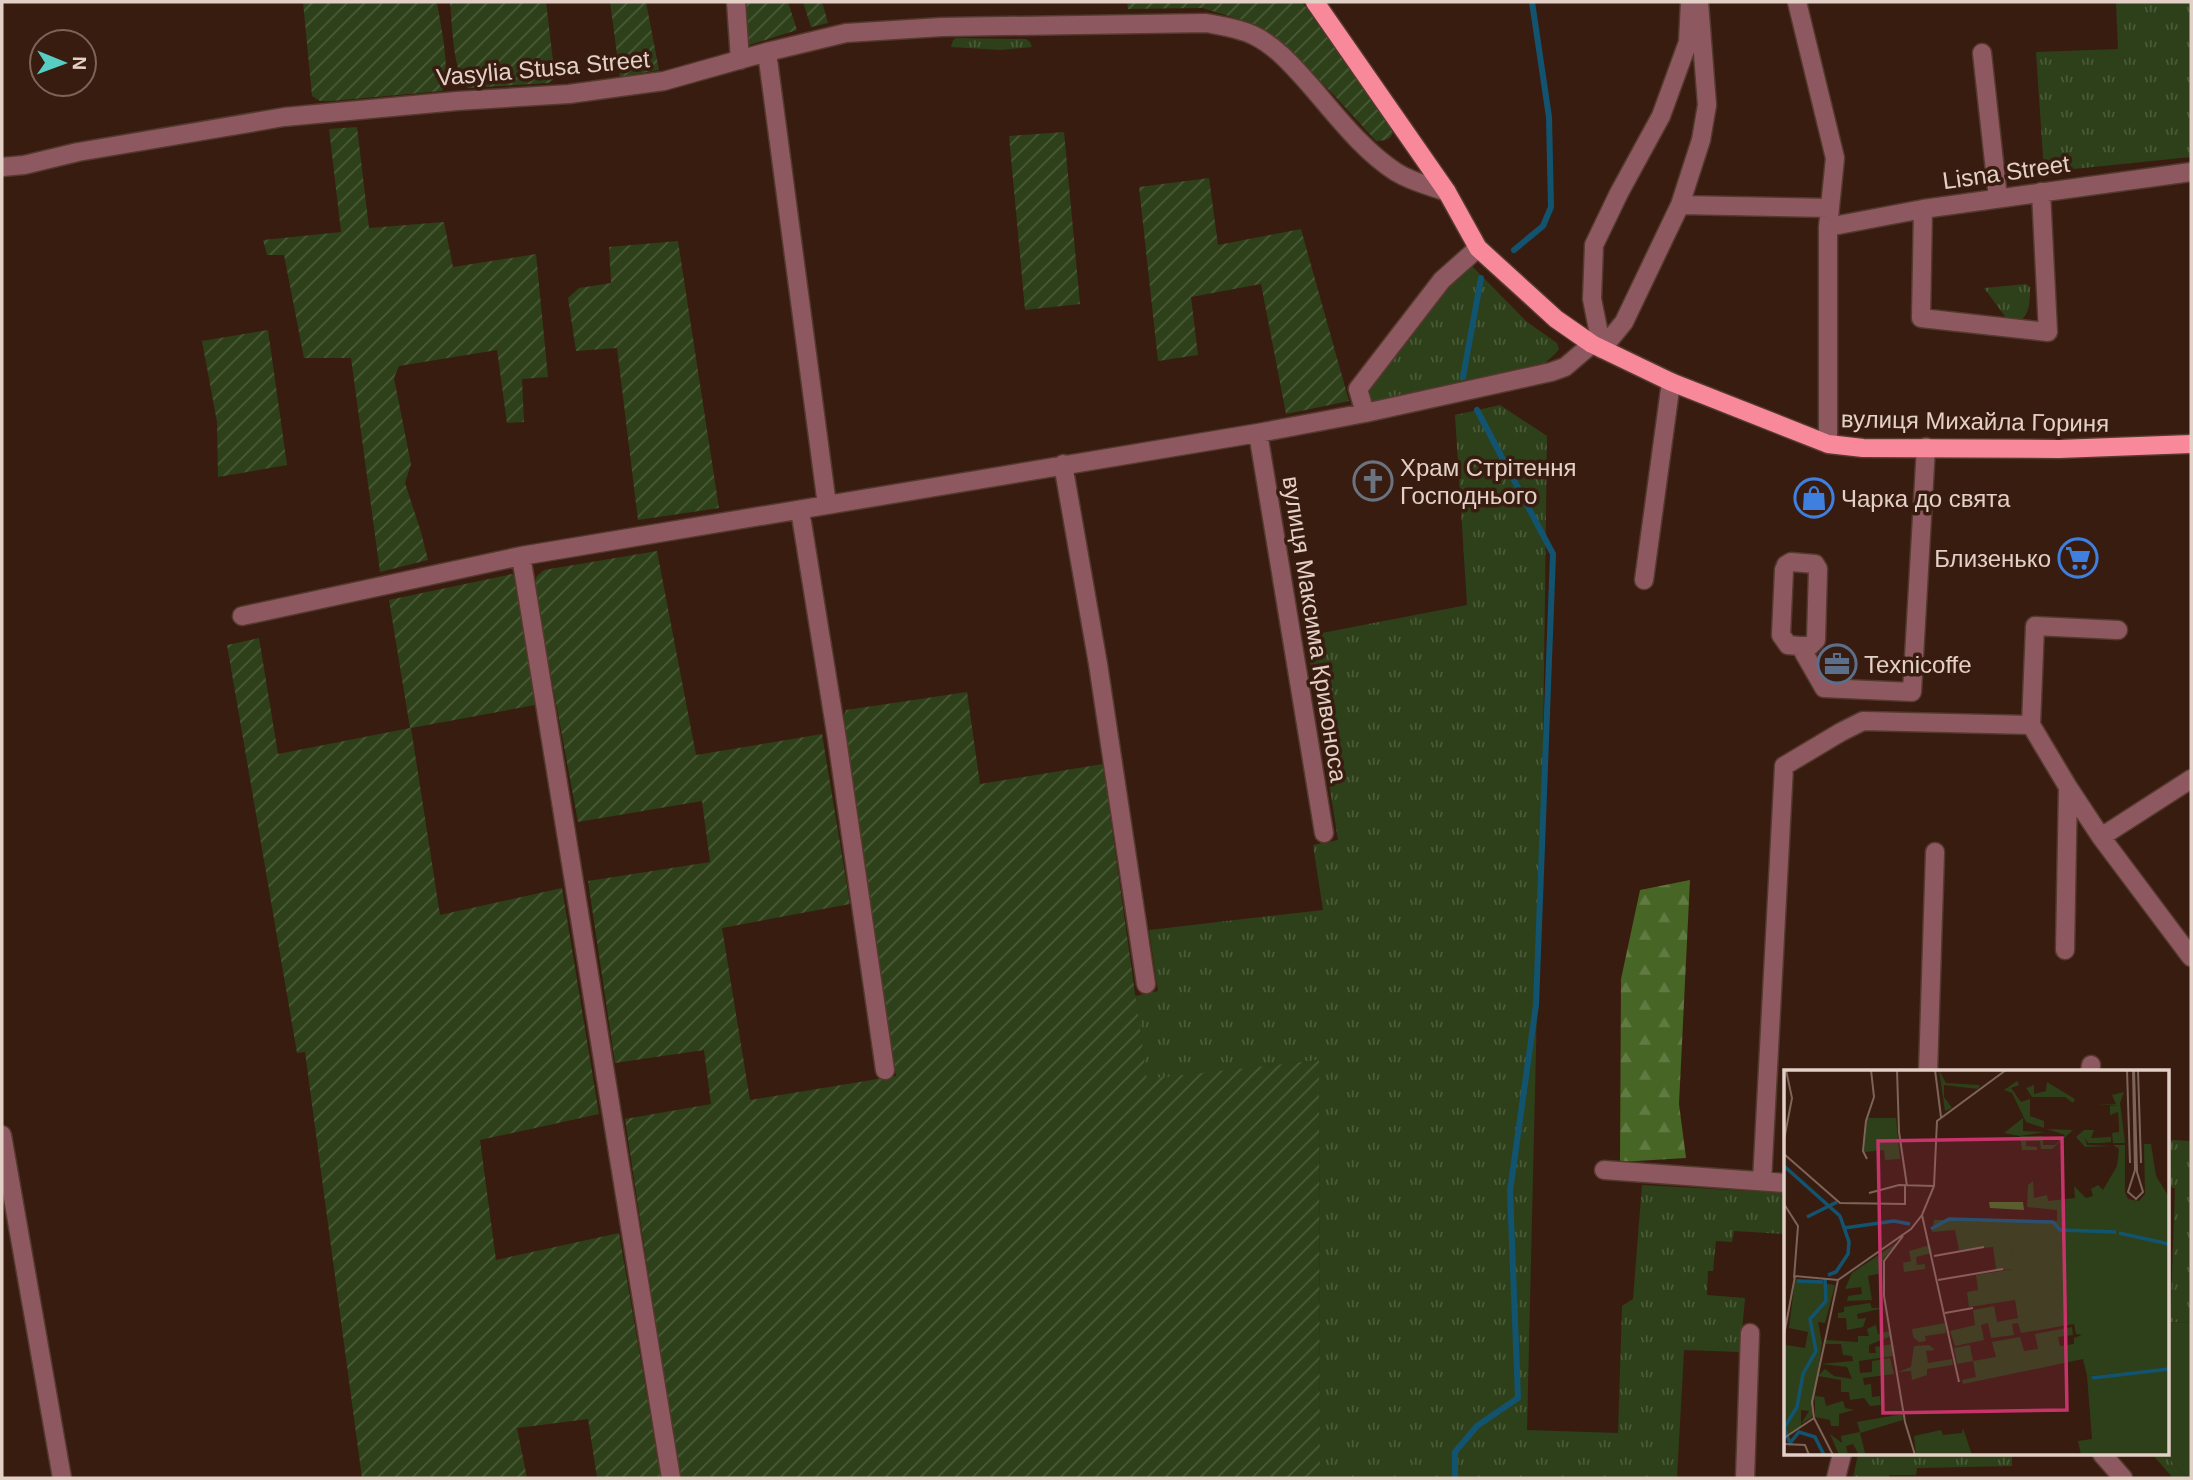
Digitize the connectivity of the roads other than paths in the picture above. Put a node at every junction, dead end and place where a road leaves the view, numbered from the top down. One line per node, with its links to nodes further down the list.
1 (736, 2): 8 (street)
2 (1315, 2): 11 (main road, вулиця Михайла Гориня)
3 (1690, 2): 19 (street)
4 (1699, 2): 14 (street)
5 (1797, 2): 15 (street)
6 (767, 52): 8 (street, Vasylia Stusa Street); 11 (street, Vasylia Stusa Street); 27 (street)
7 (1982, 53): 13 (street)
8 (740, 60): 9 (street, Vasylia Stusa Street)
9 (2, 167)
10 (2191, 172): 12 (street, Lisna Street)
11 (1447, 192): 18 (main road, вулиця Михайла Гориня)
12 (2041, 192): 13 (street, Lisna Street); 16 (street)
13 (1998, 198): 16 (street, Lisna Street)
14 (1680, 205): 15 (street); 19 (street)
15 (1830, 208): 17 (street)
16 (1923, 209): 17 (street, Lisna Street)
17 (1828, 227): 23 (street)
18 (1478, 248): 19 (main road, вулиця Михайла Гориня); 21 (street)
19 (1597, 346): 20 (main road, вулиця Михайла Гориня); 21 (street)
20 (1671, 383): 23 (main road, вулиця Михайла Гориня); 30 (street)
21 (1365, 413): 22 (street)
22 (1258, 433): 26 (street); 37 (street, вулиця Максима Кривоноса)
23 (1828, 444): 25 (main road, вулиця Михайла Гориня)
24 (2191, 444): 25 (main road, вулиця Михайла Гориня)
25 (1926, 447): 33 (street)
26 (1063, 464): 27 (street); 42 (street)
27 (827, 505): 28 (street)
28 (800, 510): 29 (street); 43 (street)
29 (521, 556): 31 (street); 53 (street)
30 (1644, 579)
31 (242, 616)
32 (2118, 630): 34 (street)
33 (1800, 646): 33 (street)
34 (2031, 724): 36 (street); 47 (street)
35 (2191, 779): 38 (street)
36 (2068, 787): 38 (street); 40 (street)
37 (1324, 833)
38 (2101, 837): 41 (street)
39 (1935, 852): 44 (street)
40 (2065, 950)
41 (2191, 957)
42 (1146, 984)
43 (885, 1070)
44 (1928, 1070)
45 (2, 1135): 52 (street)
46 (1604, 1170): 47 (street)
47 (1762, 1181): 48 (street)
48 (1784, 1183)
49 (1750, 1333): 54 (street)
50 (1842, 1456): 55 (street)
51 (2104, 1456): 56 (street)
52 (62, 1478)
53 (671, 1478)
54 (1745, 1478)
55 (1836, 1478)
56 (2123, 1478)

